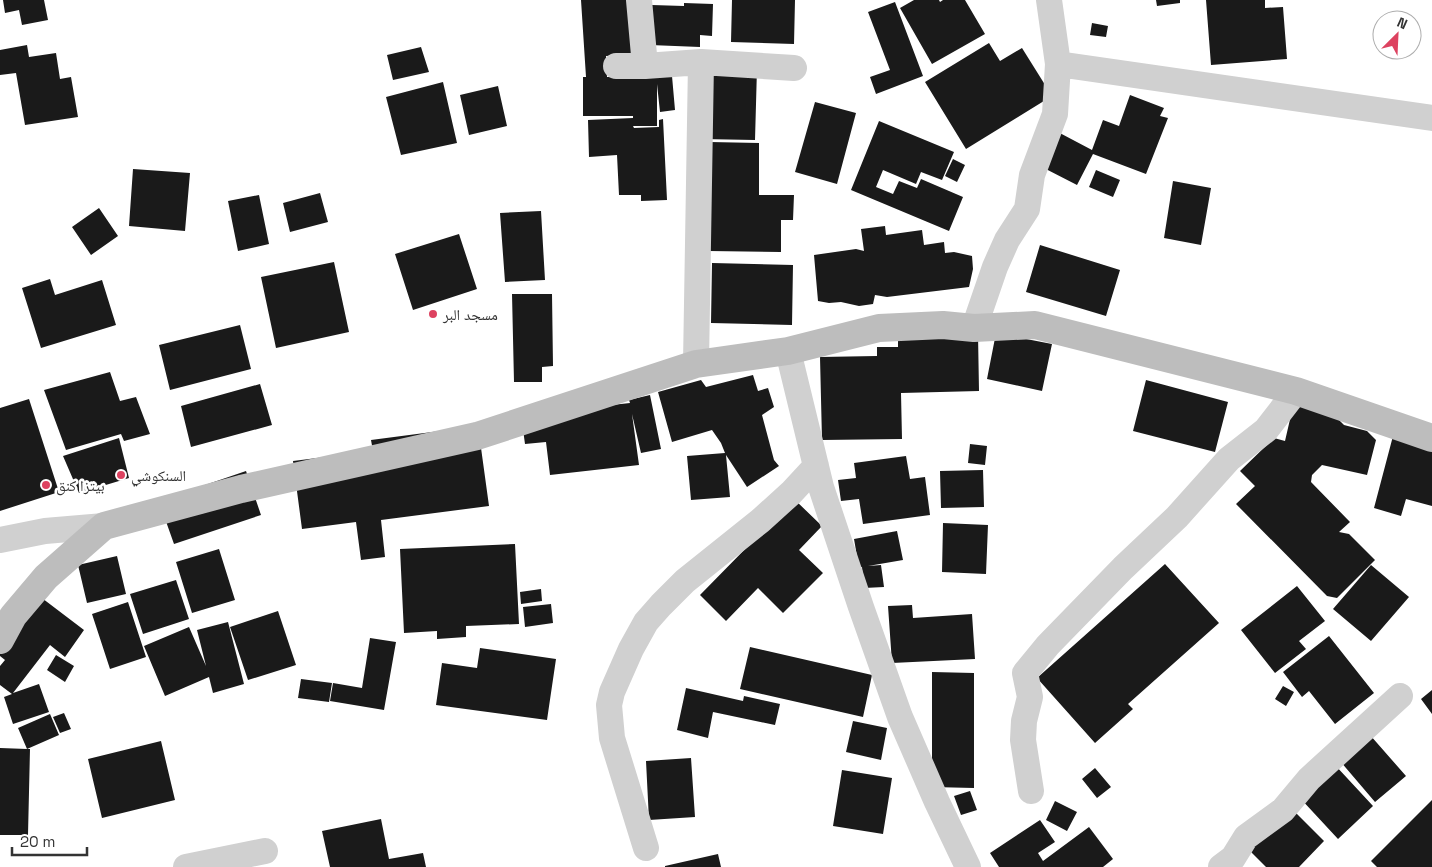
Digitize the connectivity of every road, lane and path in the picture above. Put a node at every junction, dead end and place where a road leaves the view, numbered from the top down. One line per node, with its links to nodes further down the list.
1 (639, 0): 6 (street)
2 (1050, 0): 4 (street)
3 (701, 62): 6 (street); 7 (street); 11 (street)
4 (1058, 64): 8 (street); 9 (street)
5 (616, 66): 6 (street)
6 (645, 66)
7 (794, 68)
8 (1432, 118)
9 (974, 328): 10 (street); 12 (street)
10 (788, 351): 11 (street); 14 (street)
11 (696, 364): 15 (street)
12 (1296, 391): 13 (street); 19 (street)
13 (1432, 438)
14 (816, 466): 20 (street); 23 (street)
15 (104, 526): 16 (street); 17 (street)
16 (0, 540)
17 (0, 640)
18 (1400, 696): 24 (street)
19 (1031, 791)
20 (646, 848)
21 (266, 851): 22 (street)
22 (186, 867)
23 (968, 867)
24 (1221, 867)

